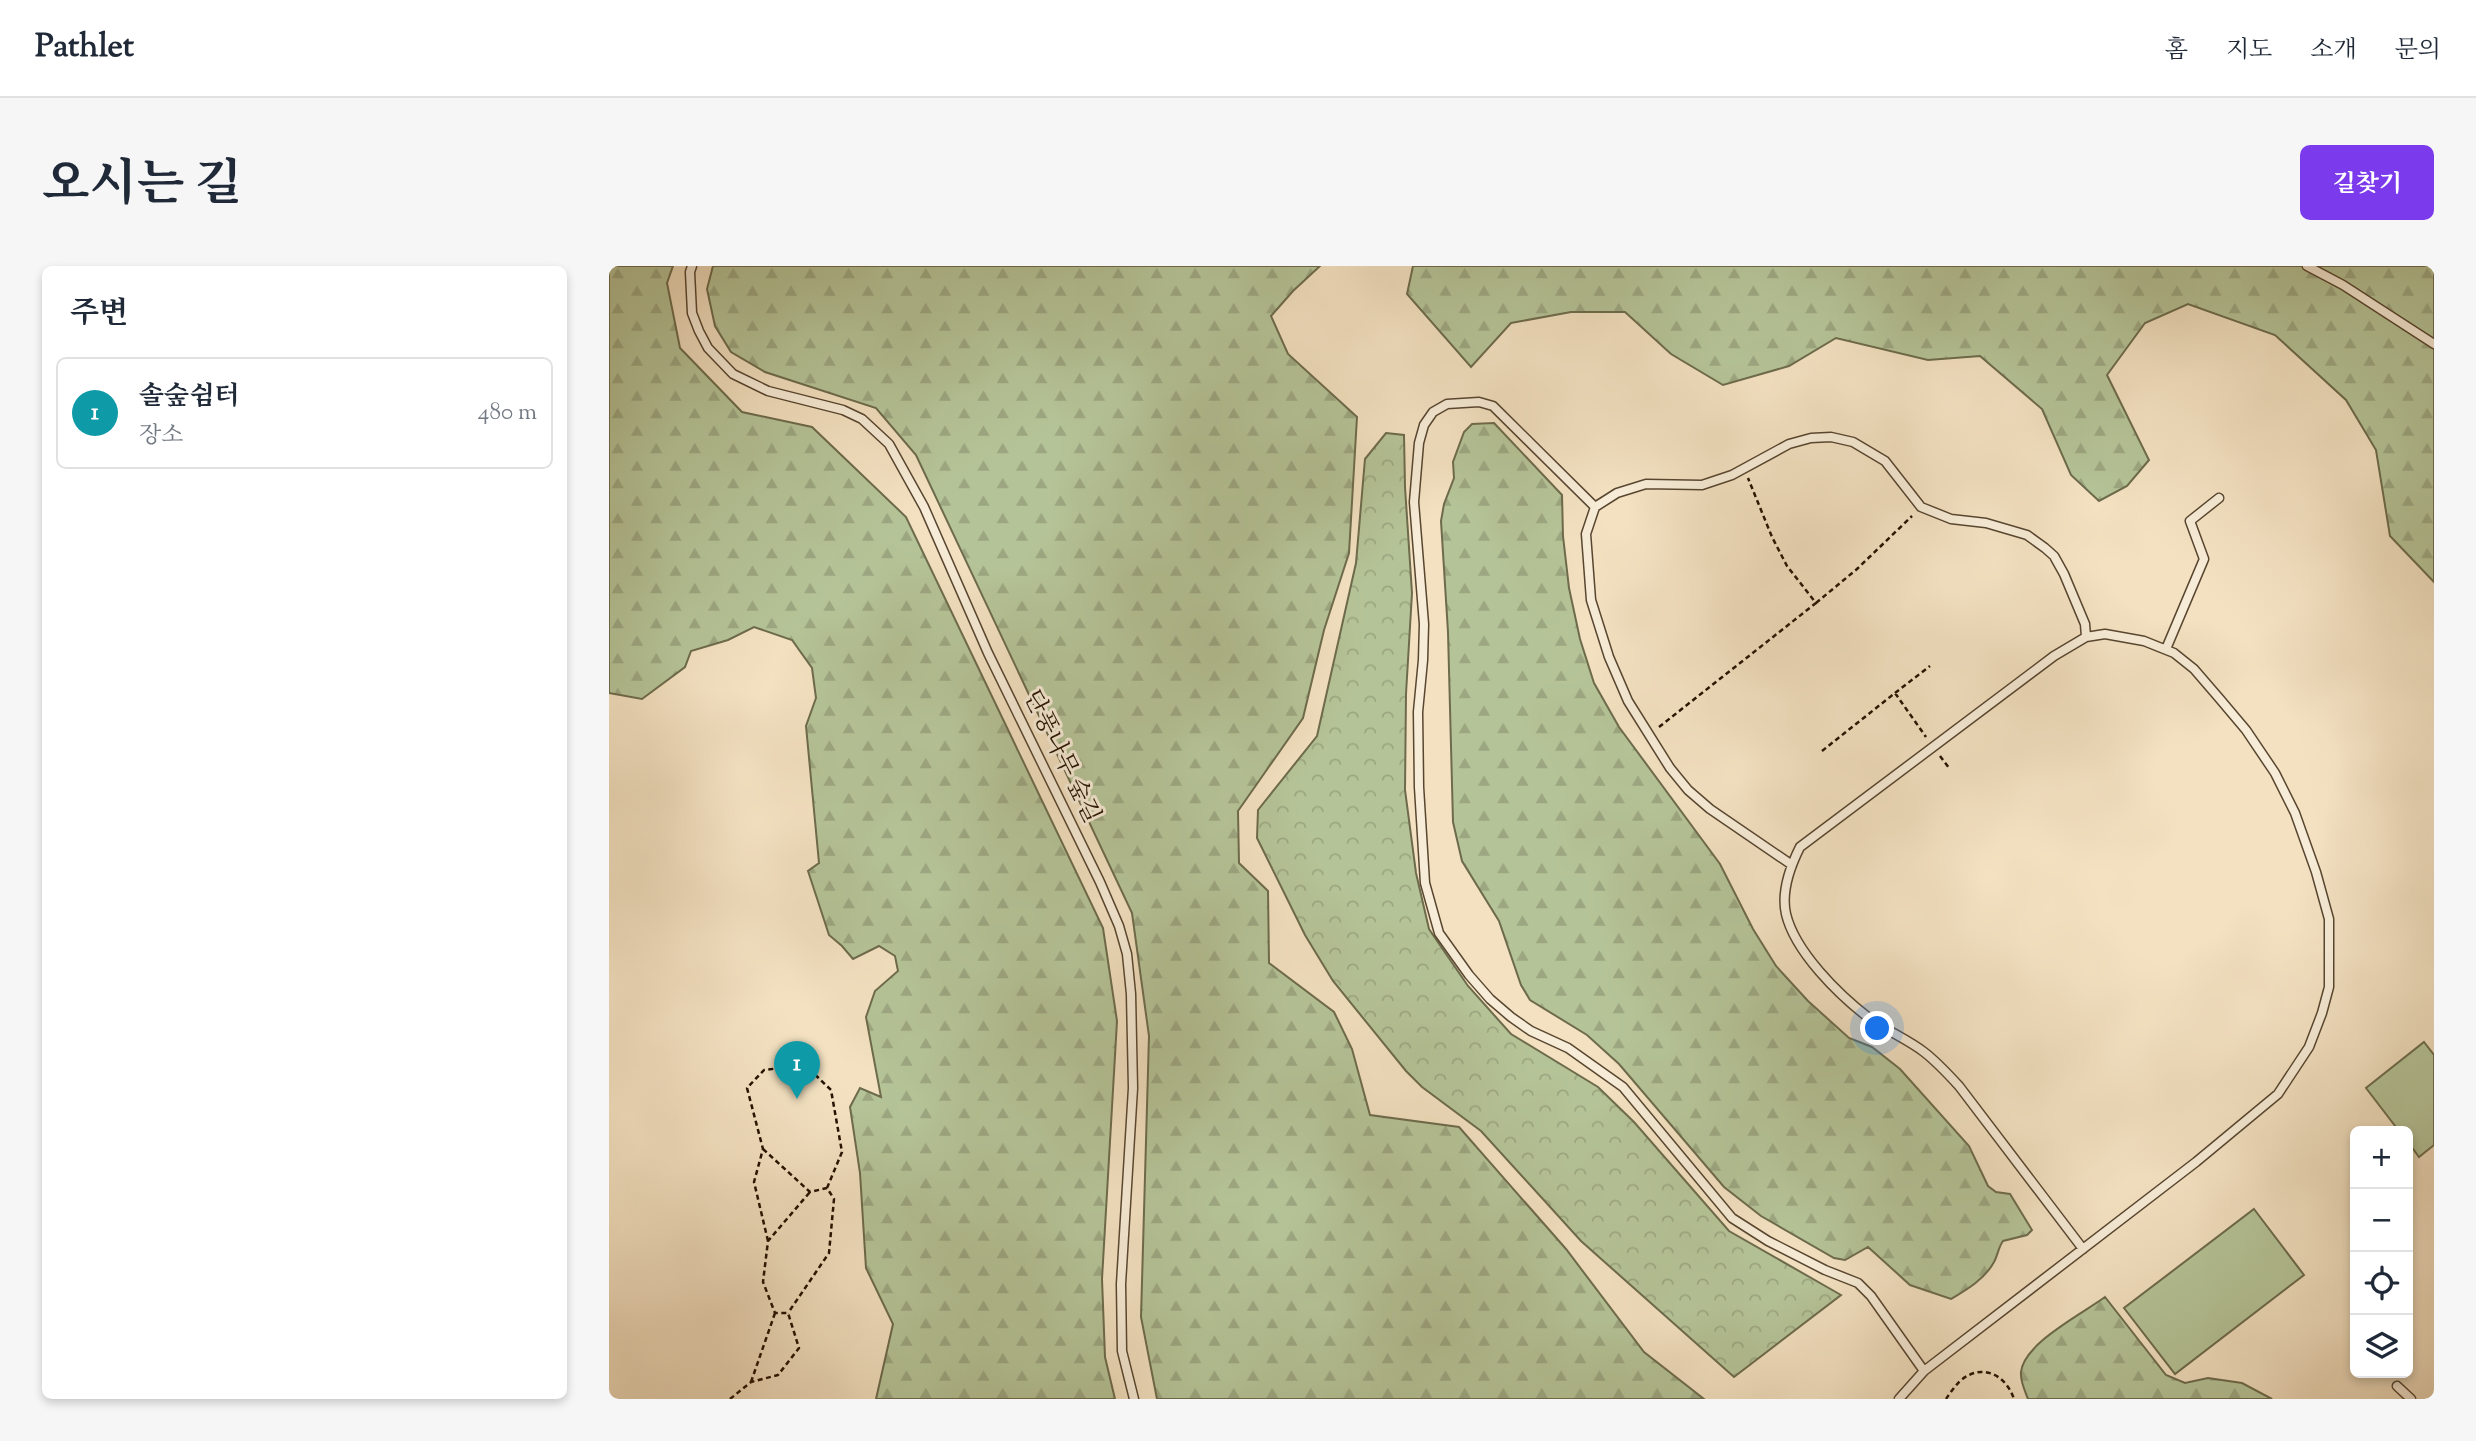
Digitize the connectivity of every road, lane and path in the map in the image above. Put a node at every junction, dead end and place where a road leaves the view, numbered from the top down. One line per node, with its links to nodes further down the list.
1 (692, 266): 28 (lane, 단풍나무 숲길)
2 (2307, 266): 3 (lane)
3 (2434, 344)
4 (1745, 469): 6 (lane); 7 (lane); 8 (path)
5 (2219, 498): 10 (lane)
6 (1921, 506): 8 (path); 9 (lane)
7 (1595, 507): 14 (lane); 24 (lane)
8 (1816, 603): 14 (path)
9 (2086, 637): 10 (lane); 16 (lane)
10 (2166, 649): 21 (lane)
11 (1930, 666): 12 (path)
12 (1895, 693): 13 (path); 15 (path)
13 (1916, 724)
14 (1649, 736): 16 (lane)
15 (1822, 751)
16 (1792, 865): 21 (lane)
17 (763, 1149): 18 (path); 19 (path); 20 (path)
18 (827, 1188): 19 (path); 23 (path)
19 (810, 1192): 20 (path)
20 (768, 1241): 22 (path)
21 (2083, 1249): 24 (lane)
22 (775, 1313): 23 (path); 25 (path)
23 (788, 1313): 25 (path)
24 (1924, 1371): 29 (lane)
25 (751, 1382): 27 (path)
26 (2397, 1386): 32 (lane)
27 (730, 1399)
28 (1133, 1399)
29 (1899, 1399)
30 (1946, 1399): 31 (path)
31 (2014, 1399)
32 (2411, 1399)

